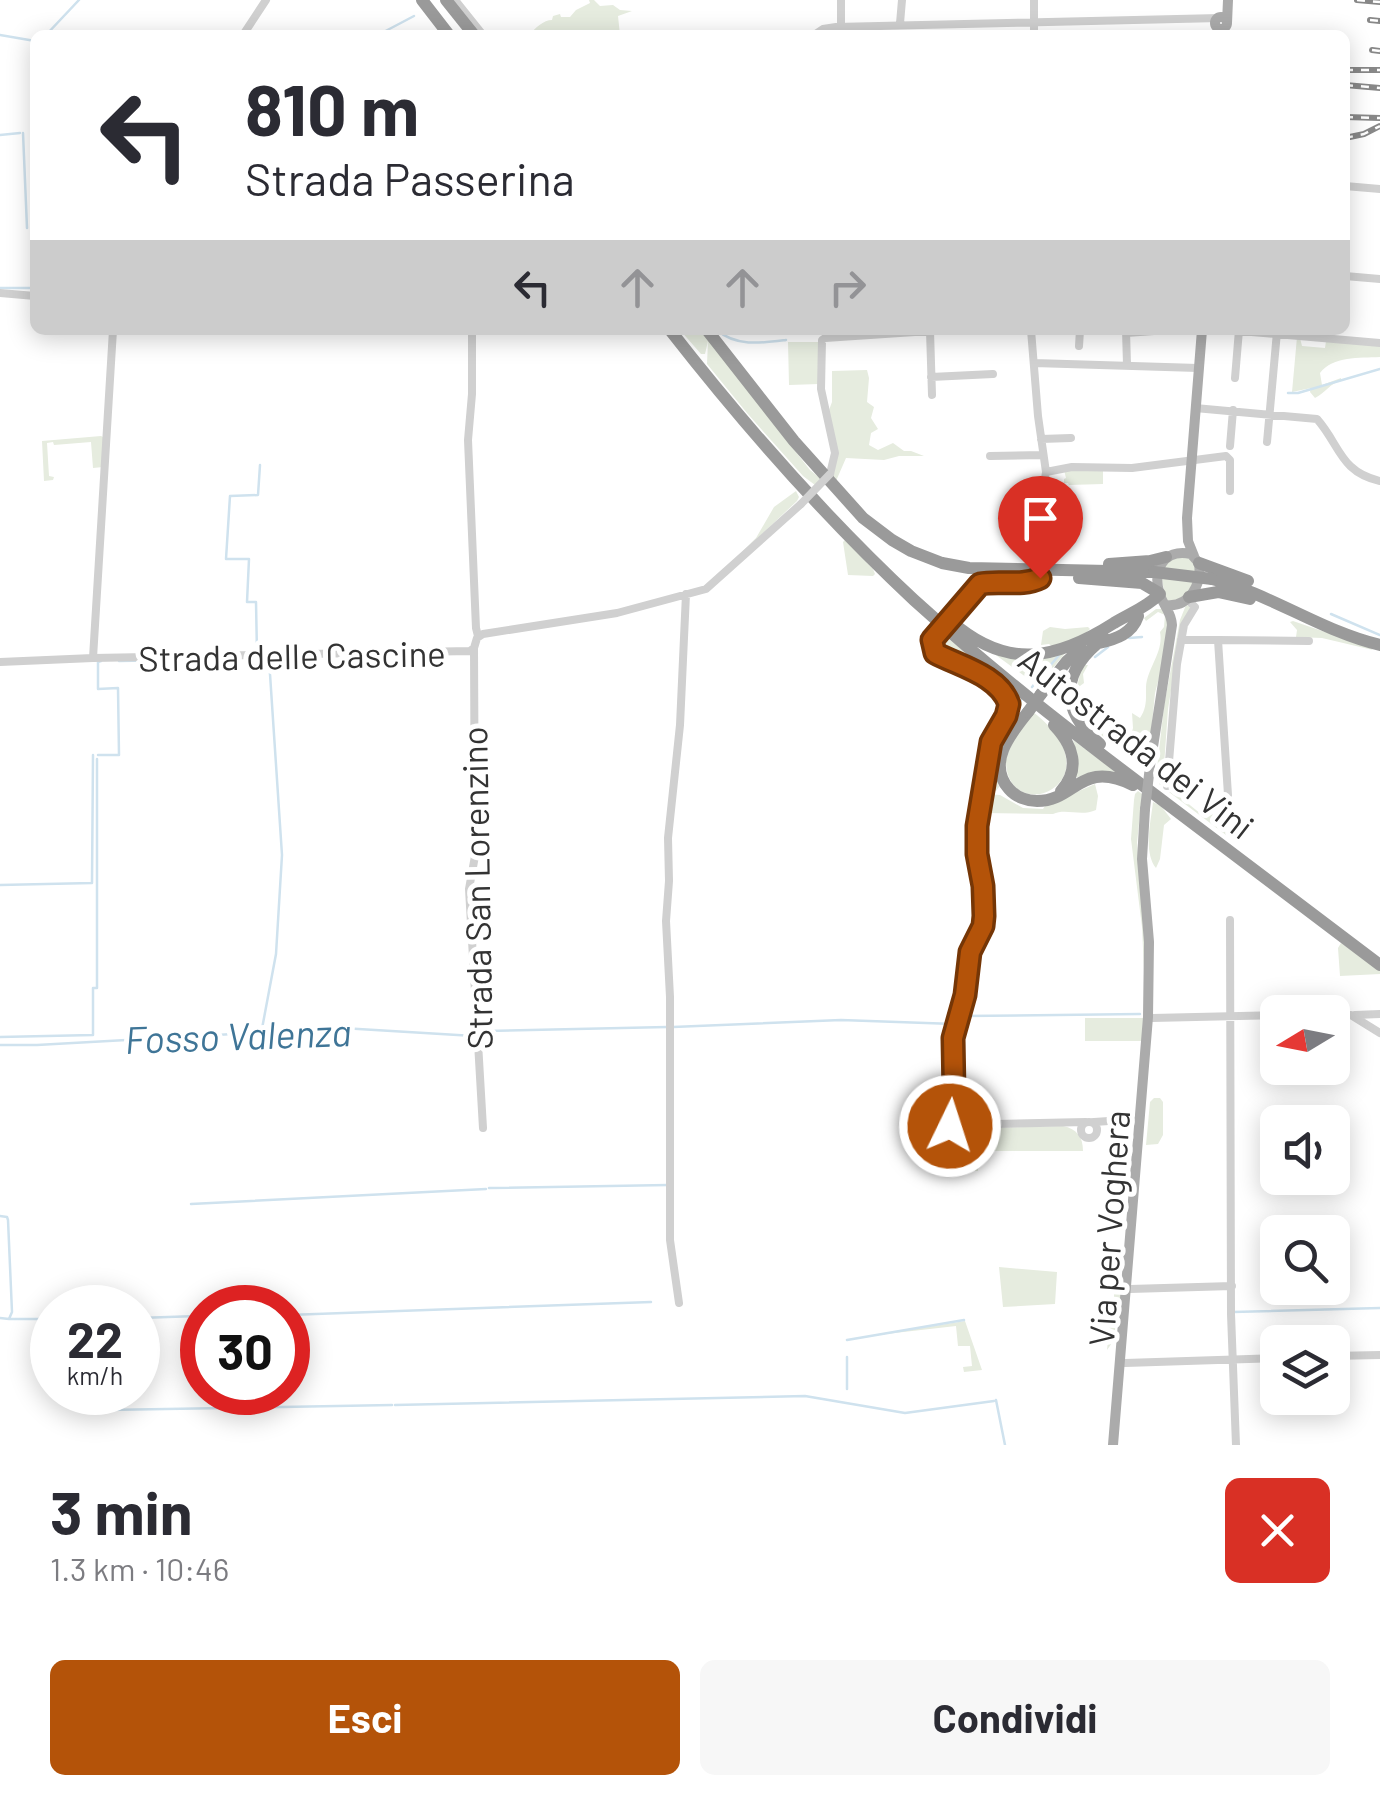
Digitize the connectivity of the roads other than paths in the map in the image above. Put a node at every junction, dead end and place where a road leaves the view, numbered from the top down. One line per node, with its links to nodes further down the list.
1 (266, 0): 12 (street)
2 (419, 0): 13 (highway)
3 (446, 0): 14 (highway)
4 (454, 0): 15 (street)
5 (840, 0): 16 (street)
6 (902, 0): 17 (street)
7 (1034, 0): 10 (street)
8 (1228, 2): 11 (main road)
9 (1152, 20): 10 (street); 11 (street); 19 (street)
10 (1034, 23): 17 (street); 18 (street)
11 (1220, 25)
12 (246, 30)
13 (442, 30)
14 (470, 30)
15 (478, 30)
16 (841, 30)
17 (900, 30)
18 (1034, 30)
19 (1151, 30)
20 (1350, 186): 21 (street)
21 (1380, 189)
22 (1350, 276): 23 (street)
23 (1380, 278)
24 (0, 293): 25 (street)
25 (30, 296)
26 (113, 335): 80 (street)
27 (472, 335): 73 (street)
28 (677, 335): 65 (highway, Autostrada dei Vini)
29 (677, 335): 82 (highway, Autostrada dei Vini)
30 (710, 335): 66 (highway)
31 (838, 335): 68 (street, Strada delle Cascine, bridge)
32 (930, 335): 46 (street)
33 (1031, 335): 42 (street)
34 (1080, 335): 41 (street)
35 (1126, 335): 43 (street)
36 (1201, 335): 44 (main road)
37 (1238, 335): 47 (street)
38 (1277, 335): 51 (street)
39 (1305, 335): 40 (street)
40 (1380, 343)
41 (1080, 346)
42 (1034, 363): 43 (street); 52 (street)
43 (1127, 365): 44 (street)
44 (1198, 368): 49 (main road)
45 (992, 374): 46 (street)
46 (932, 377): 48 (street)
47 (1235, 378)
48 (932, 395)
49 (1196, 408): 50 (street); 58 (main road)
50 (1232, 410): 51 (street); 55 (street)
51 (1270, 413): 54 (street); 60 (street)
52 (1041, 438): 53 (street); 56 (street)
53 (1071, 438)
54 (1267, 442)
55 (1230, 446)
56 (1044, 454): 57 (street); 59 (street)
57 (990, 456)
58 (1191, 460): 59 (street); 61 (street); 62 (main road)
59 (1046, 472): 66 (street)
60 (1380, 482)
61 (1230, 491)
62 (1187, 518): 63 (main road); 64 (main road)
63 (1169, 556): 64 (main road); 66 (highway); 69 (main road)
64 (1197, 560): 70 (main road); 72 (highway)
65 (882, 562): 74 (highway); 84 (highway, Autostrada dei Vini)
66 (1036, 570): 67 (highway); 99 (street, bridge)
67 (1150, 578): 69 (highway); 71 (highway); 72 (highway, bridge)
68 (686, 594): 73 (street, Strada delle Cascine); 104 (street)
69 (1163, 599): 70 (main road); 71 (highway); 83 (main road)
70 (1187, 599): 72 (highway); 75 (street); 83 (main road)
71 (1141, 611): 74 (highway)
72 (1310, 619): 78 (highway)
73 (478, 636): 79 (street, Strada delle Cascine)
74 (1098, 639): 84 (highway); 87 (highway, bridge)
75 (1181, 640): 76 (street); 85 (street)
76 (1218, 640): 77 (street); 86 (street)
77 (1309, 641)
78 (1380, 644)
79 (474, 648): 80 (street, Strada delle Cascine); 100 (street, Strada San Lorenzino)
80 (93, 658): 81 (street, Strada delle Cascine)
81 (0, 662)
82 (986, 663): 87 (highway); 88 (highway, Autostrada dei Vini)
83 (1152, 769): 94 (main road, bridge)
84 (1133, 772): 90 (highway, Autostrada dei Vini)
85 (1166, 786)
86 (1228, 795)
87 (1054, 797): 88 (highway)
88 (1177, 811): 90 (highway, Autostrada dei Vini)
89 (1230, 920): 95 (street)
90 (1380, 961)
91 (1380, 1014): 92 (street)
92 (1351, 1015): 96 (street)
93 (1260, 1016): 95 (street)
94 (1150, 1017): 95 (street); 97 (main road, Via per Voghera); 103 (main road, Via per Voghera)
95 (1230, 1017): 102 (street)
96 (1380, 1033)
97 (1139, 1119): 98 (street); 110 (main road, Via per Voghera)
98 (1089, 1122): 99 (street); 101 (street); 101 (street)
99 (1065, 1123): 101 (street)
100 (483, 1128)
101 (1081, 1132)
102 (1232, 1286): 103 (street); 108 (street)
103 (1130, 1289): 109 (main road, Via per Voghera)
104 (679, 1302)
105 (1380, 1355): 106 (street)
106 (1350, 1356)
107 (1260, 1359): 108 (street)
108 (1233, 1360): 109 (street); 111 (street)
109 (1125, 1363): 110 (main road, Via per Voghera)
110 (1116, 1445)
111 (1236, 1445)

